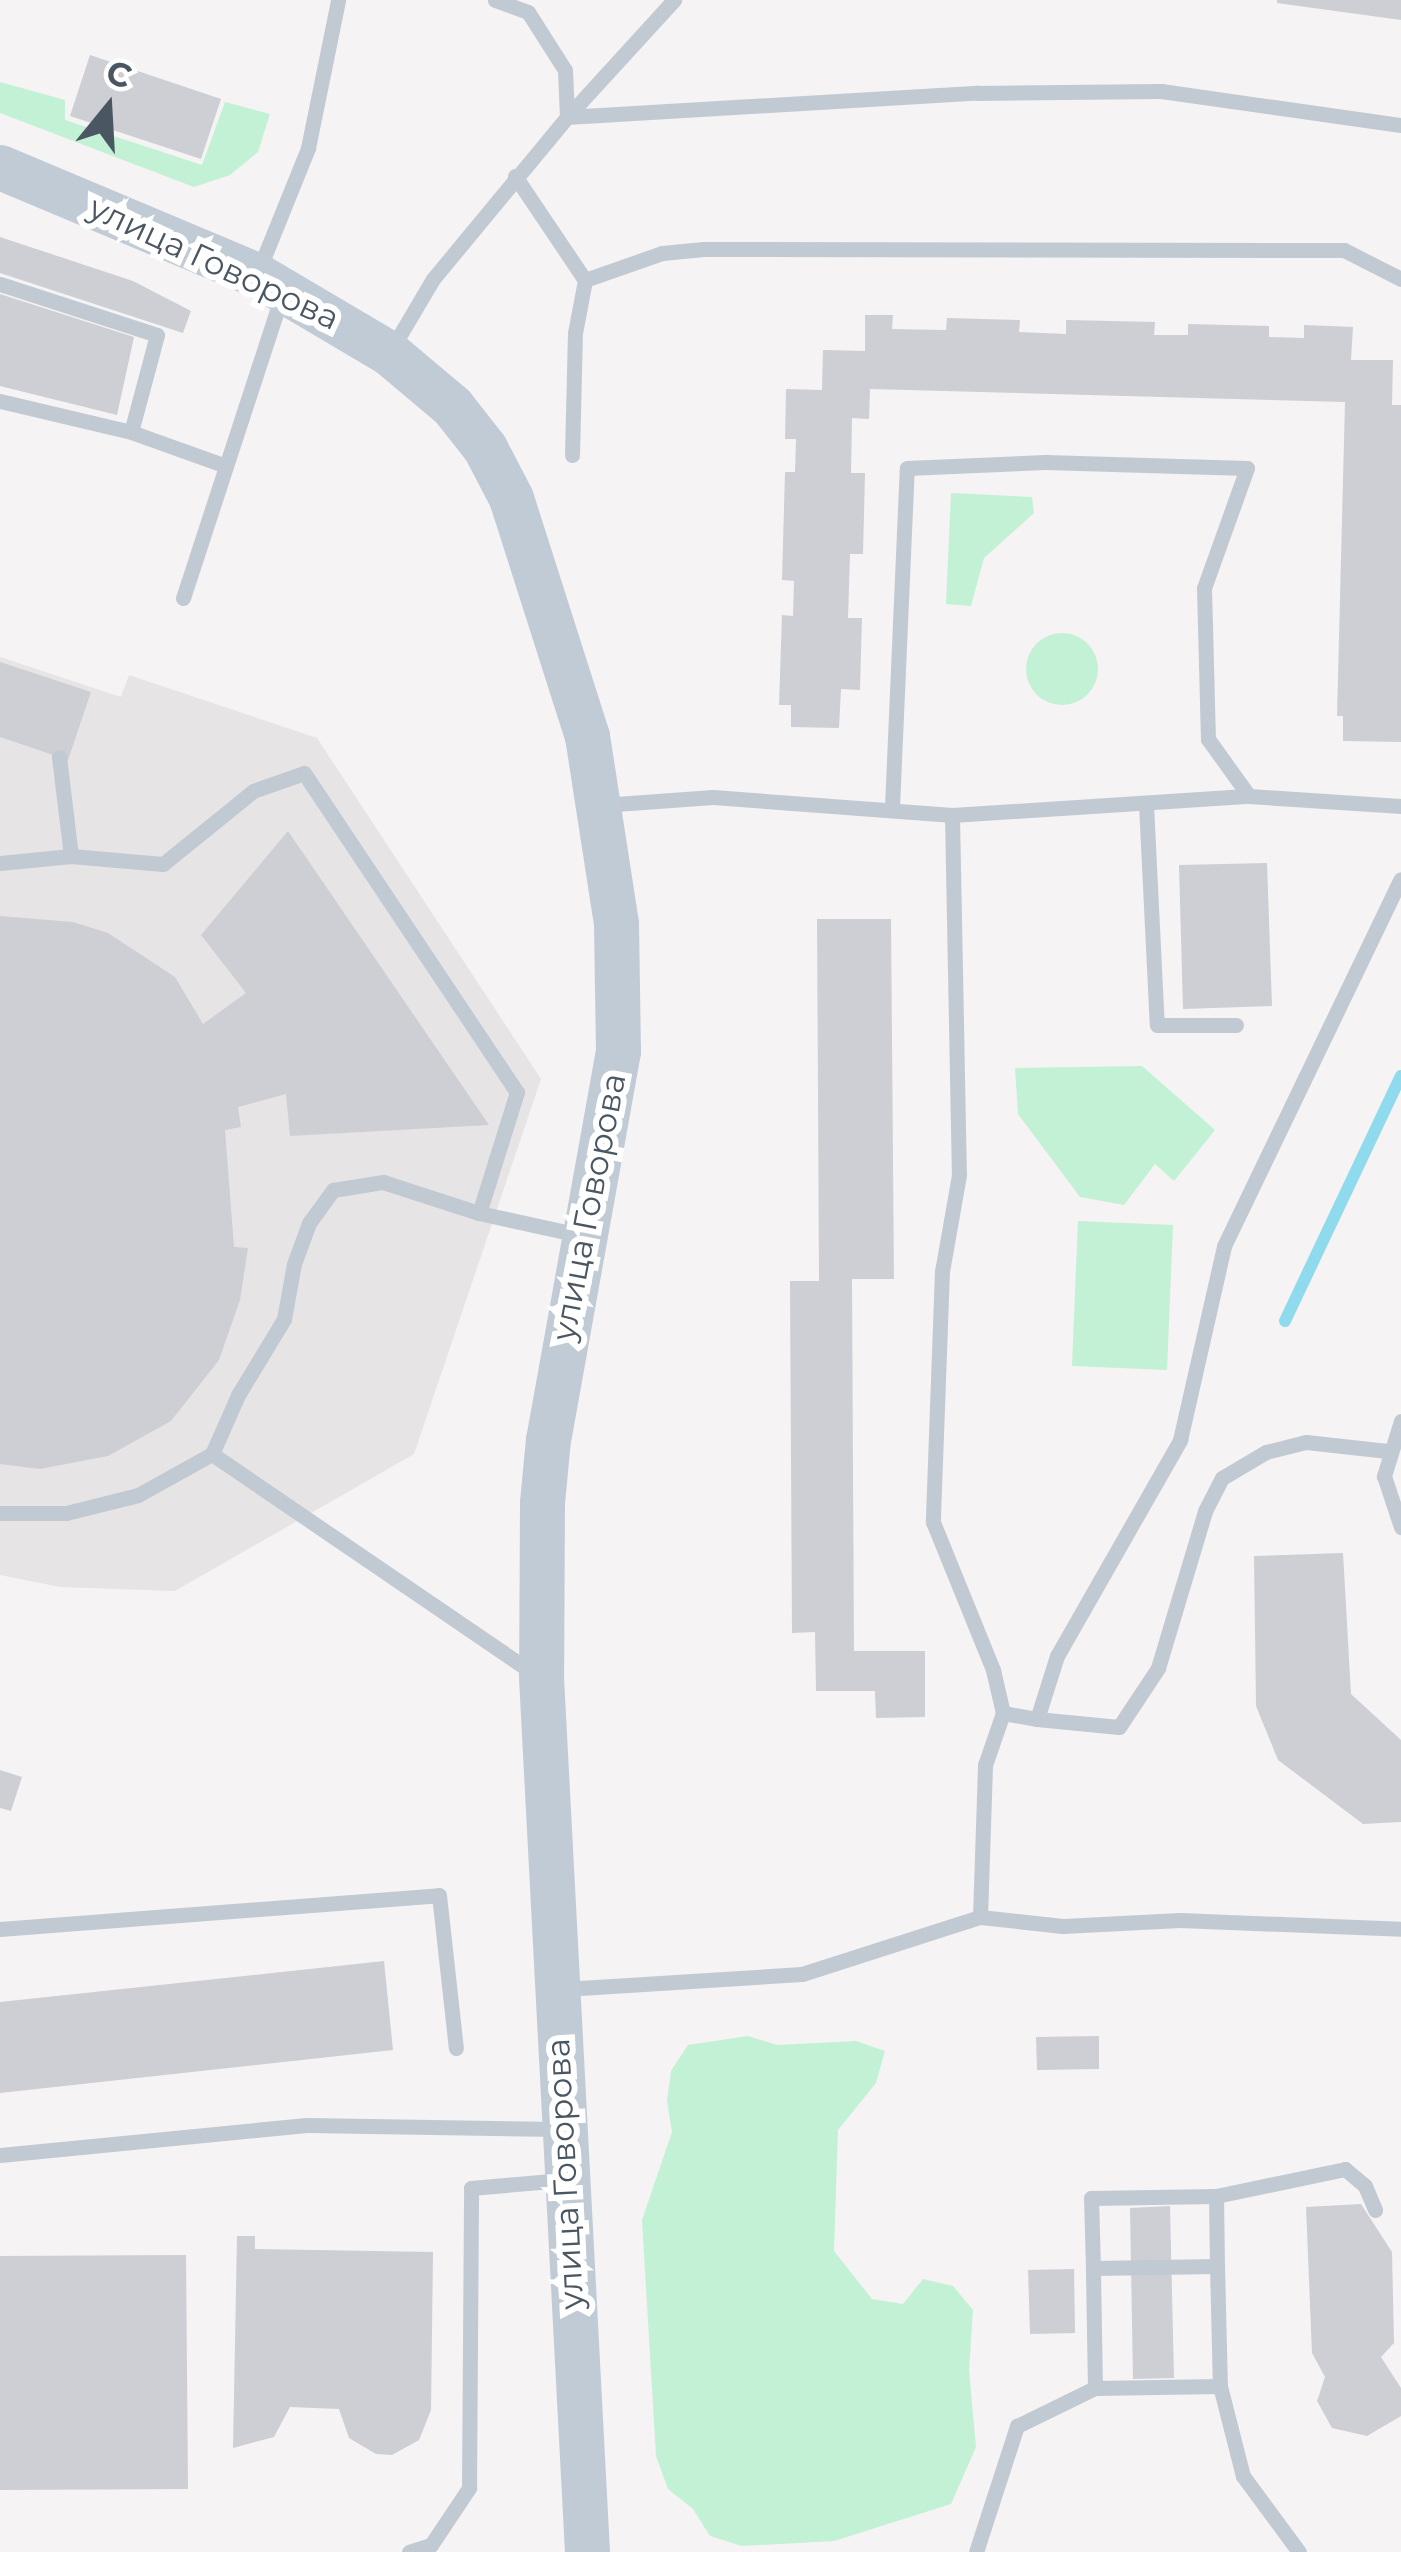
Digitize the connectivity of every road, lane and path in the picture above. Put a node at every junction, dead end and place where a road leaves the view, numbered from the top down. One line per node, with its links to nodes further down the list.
1 (338, 0): 10 (lane)
2 (496, 0): 4 (lane)
3 (674, 0): 4 (lane)
4 (568, 117): 5 (lane); 7 (lane)
5 (1401, 125)
6 (0, 166): 10 (main road, улица Говорова)
7 (515, 176): 9 (lane); 12 (lane)
8 (1401, 279): 9 (lane)
9 (585, 280): 15 (lane)
10 (270, 282): 12 (main road, улица Говорова); 16 (lane)
11 (0, 284): 14 (lane)
12 (389, 352): 20 (main road, улица Говорова)
13 (0, 401): 14 (lane)
14 (131, 432): 16 (lane)
15 (572, 455)
16 (226, 466): 17 (lane)
17 (183, 598)
18 (59, 757): 25 (lane)
19 (1249, 796): 21 (lane); 22 (lane); 23 (lane)
20 (601, 805): 23 (lane); 30 (main road, улица Говорова)
21 (1145, 805): 24 (lane); 28 (lane)
22 (1401, 806)
23 (892, 807): 24 (lane)
24 (952, 815): 37 (lane)
25 (71, 856): 26 (lane); 29 (lane)
26 (0, 863)
27 (1401, 879): 38 (lane)
28 (1236, 1025)
29 (479, 1213): 30 (lane); 33 (lane)
30 (588, 1237): 36 (main road, улица Говорова)
31 (1401, 1421): 32 (lane)
32 (1388, 1451): 35 (lane); 38 (lane)
33 (212, 1454): 34 (lane); 36 (lane)
34 (0, 1513)
35 (1401, 1527)
36 (541, 1677): 42 (main road, улица Говорова)
37 (1004, 1713): 38 (lane); 39 (lane)
38 (1037, 1719)
39 (980, 1917): 41 (lane); 42 (lane)
40 (0, 1929): 43 (lane)
41 (1401, 1929)
42 (555, 1990): 44 (main road, улица Говорова)
43 (456, 2048)
44 (561, 2129): 45 (lane); 46 (main road, улица Говорова)
45 (0, 2155)
46 (566, 2180): 53 (lane); 54 (main road, улица Говорова)
47 (1216, 2196): 48 (lane); 49 (lane); 50 (lane)
48 (1375, 2210)
49 (1217, 2266): 50 (lane); 51 (lane)
50 (1093, 2268): 52 (lane)
51 (1220, 2386): 52 (lane); 56 (lane)
52 (1095, 2388): 55 (lane)
53 (409, 2552)
54 (587, 2552)
55 (976, 2552)
56 (1299, 2552)

